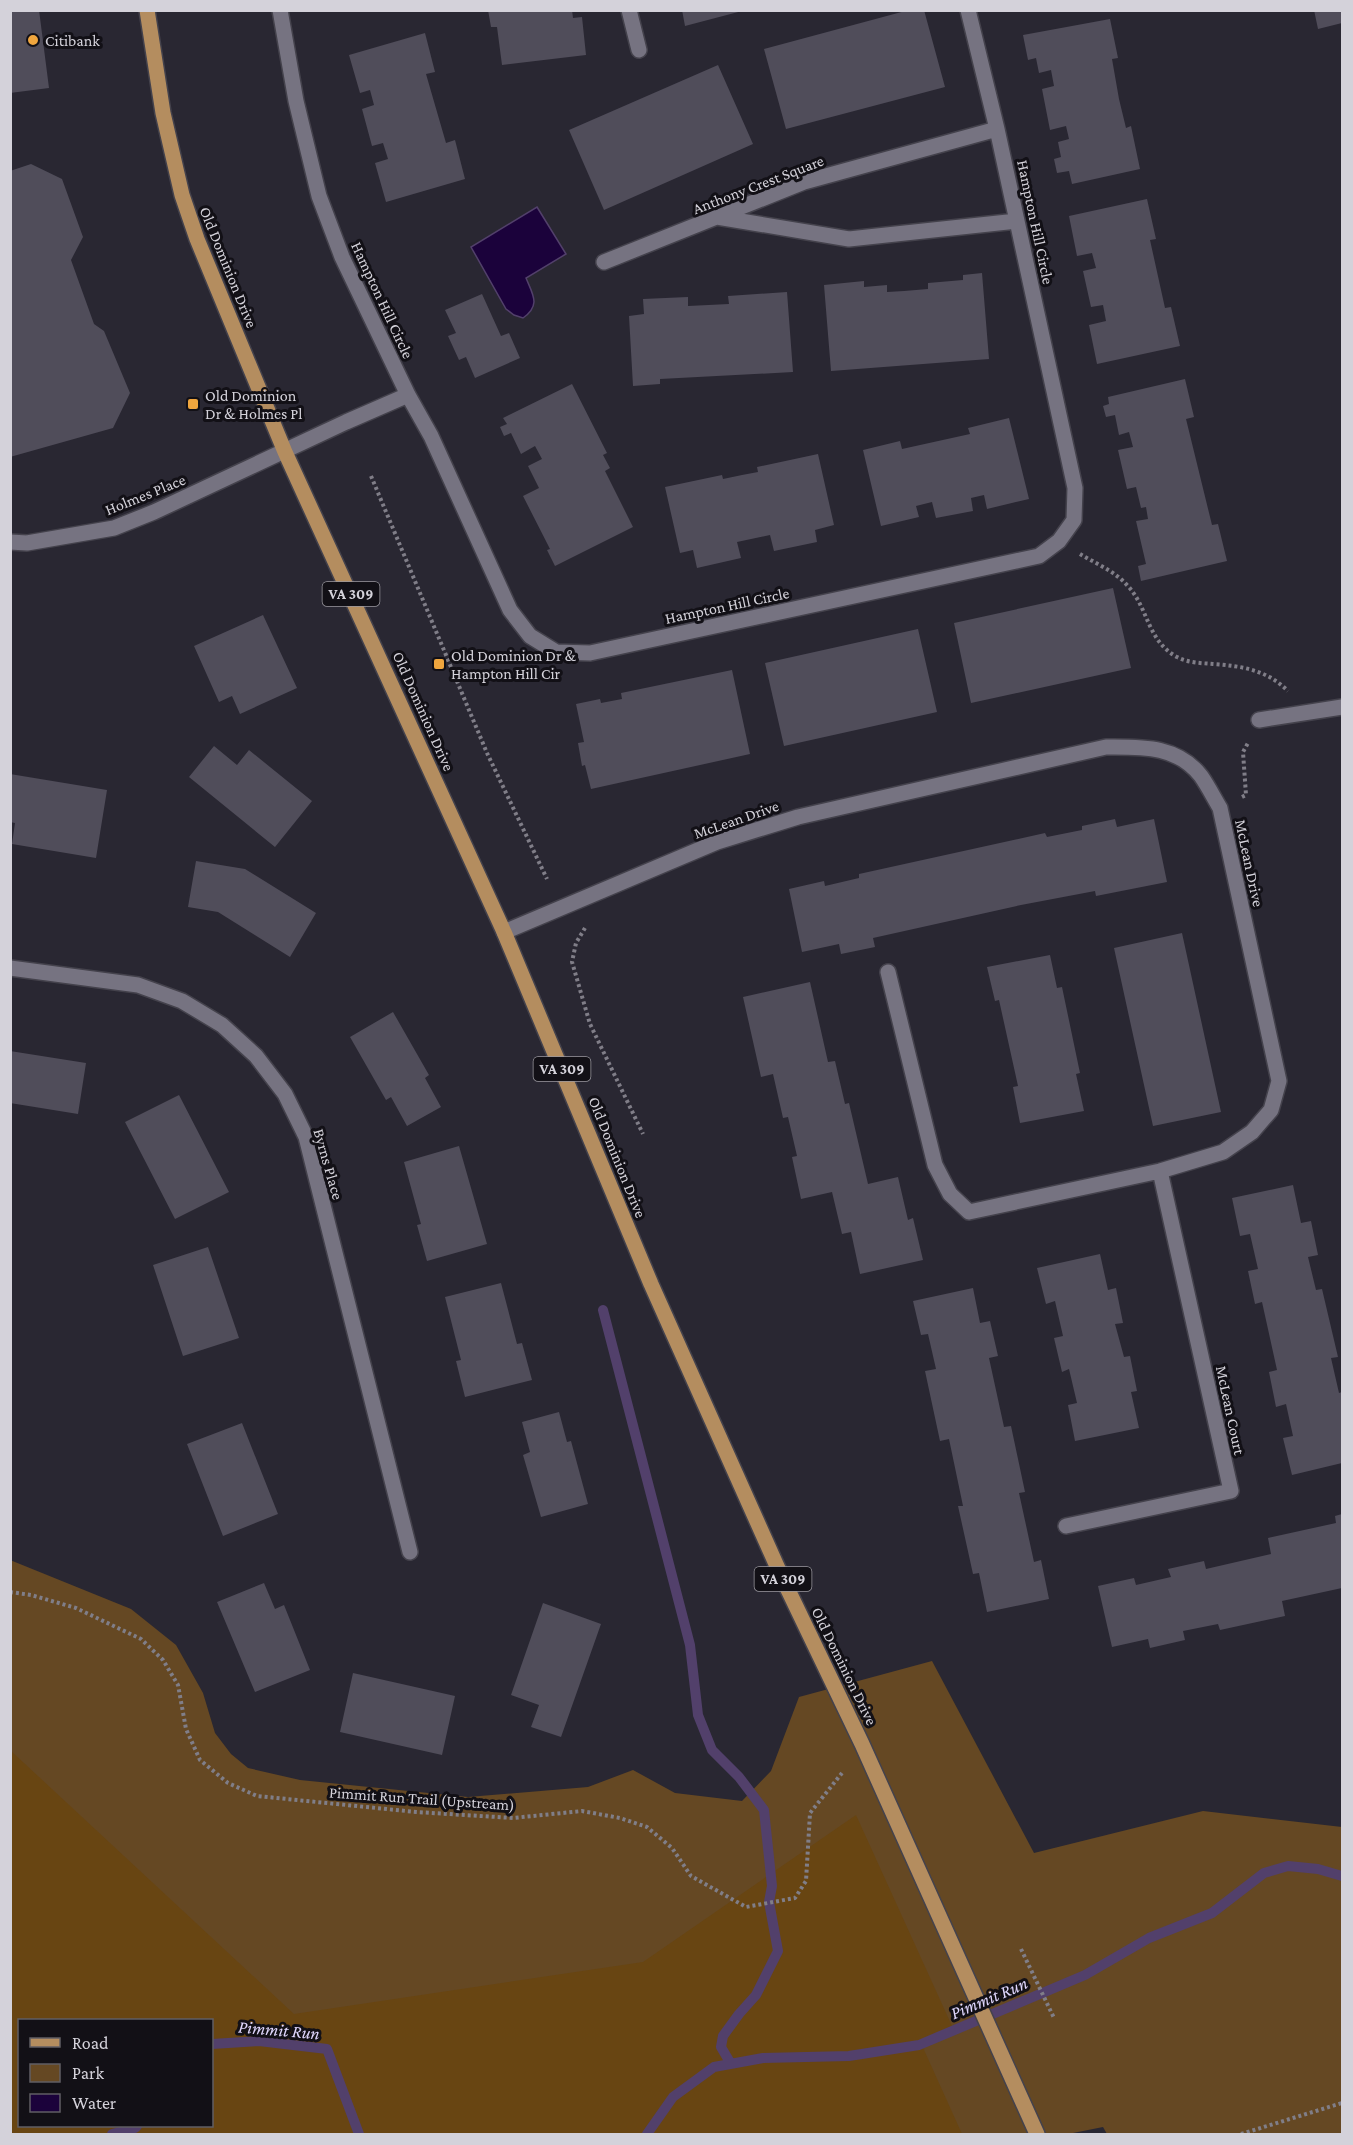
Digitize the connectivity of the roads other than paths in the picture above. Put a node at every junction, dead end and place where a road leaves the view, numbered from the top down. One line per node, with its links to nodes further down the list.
1 (147, 10): 11 (main road, Old Dominion Drive / VA 309)
2 (280, 10): 10 (street, Hampton Hill Circle)
3 (629, 10): 5 (street)
4 (968, 10): 6 (street, Hampton Hill Circle)
5 (639, 50)
6 (997, 129): 7 (street, Anthony Crest Square); 8 (street, Hampton Hill Circle)
7 (717, 217): 8 (street); 9 (street, Anthony Crest Square)
8 (1017, 221): 10 (street, Hampton Hill Circle)
9 (604, 262)
10 (408, 395): 11 (street, Holmes Place)
11 (285, 452): 12 (street, Holmes Place); 15 (main road, Old Dominion Drive / VA 309)
12 (10, 542)
13 (1342, 707): 14 (street)
14 (1259, 720)
15 (504, 932): 18 (street, McLean Drive); 21 (main road, Old Dominion Drive / VA 309)
16 (10, 968): 20 (street, Byrns Place)
17 (888, 972): 18 (street, McLean Drive)
18 (1160, 1171): 19 (street, McLean Court)
19 (1065, 1526)
20 (410, 1552)
21 (1037, 2134)

